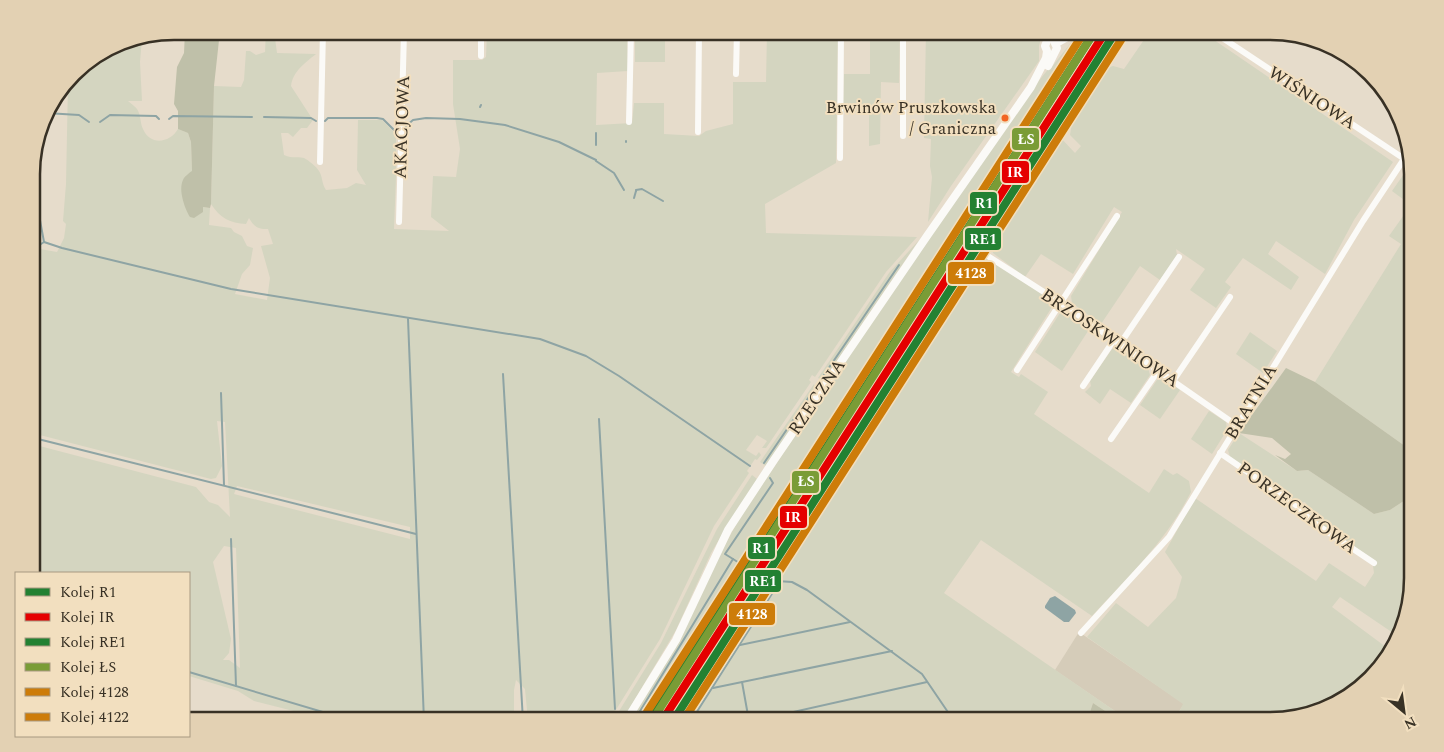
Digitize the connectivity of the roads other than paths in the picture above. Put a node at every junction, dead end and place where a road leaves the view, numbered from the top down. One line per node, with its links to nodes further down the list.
1 (323, 40): 22 (street)
2 (404, 40): 24 (street, AKACJOWA)
3 (481, 40): 14 (street)
4 (631, 40): 16 (street)
5 (699, 40): 17 (street)
6 (737, 40): 15 (street)
7 (841, 40): 19 (street)
8 (903, 40): 18 (street)
9 (1050, 40): 13 (street)
10 (1052, 40): 13 (street)
11 (1064, 40): 13 (street)
12 (1226, 40): 20 (street, WIŚNIOWA)
13 (1052, 46): 39 (street, RZECZNA)
14 (481, 56)
15 (736, 74)
16 (629, 122)
17 (698, 132)
18 (903, 136)
19 (840, 158)
20 (1403, 158)
21 (1403, 160): 34 (street, BRATNIA)
22 (320, 162)
23 (1117, 216): 28 (street)
24 (399, 222)
25 (983, 253): 28 (street, BRZOSKWINIOWA)
26 (1179, 257): 29 (street)
27 (1230, 297): 32 (street)
28 (1061, 303): 29 (street, BRZOSKWINIOWA); 30 (street)
29 (1117, 342): 31 (street, BRZOSKWINIOWA); 33 (street)
30 (1018, 370)
31 (1158, 371): 32 (street, BRZOSKWINIOWA); 35 (street)
32 (1173, 381): 34 (street, BRZOSKWINIOWA)
33 (1083, 386)
34 (1236, 425): 36 (street, BRATNIA)
35 (1112, 439)
36 (1220, 453): 37 (street, PORZECZKOWA); 38 (street, BRATNIA)
37 (1374, 563)
38 (1081, 633)
39 (632, 712)

